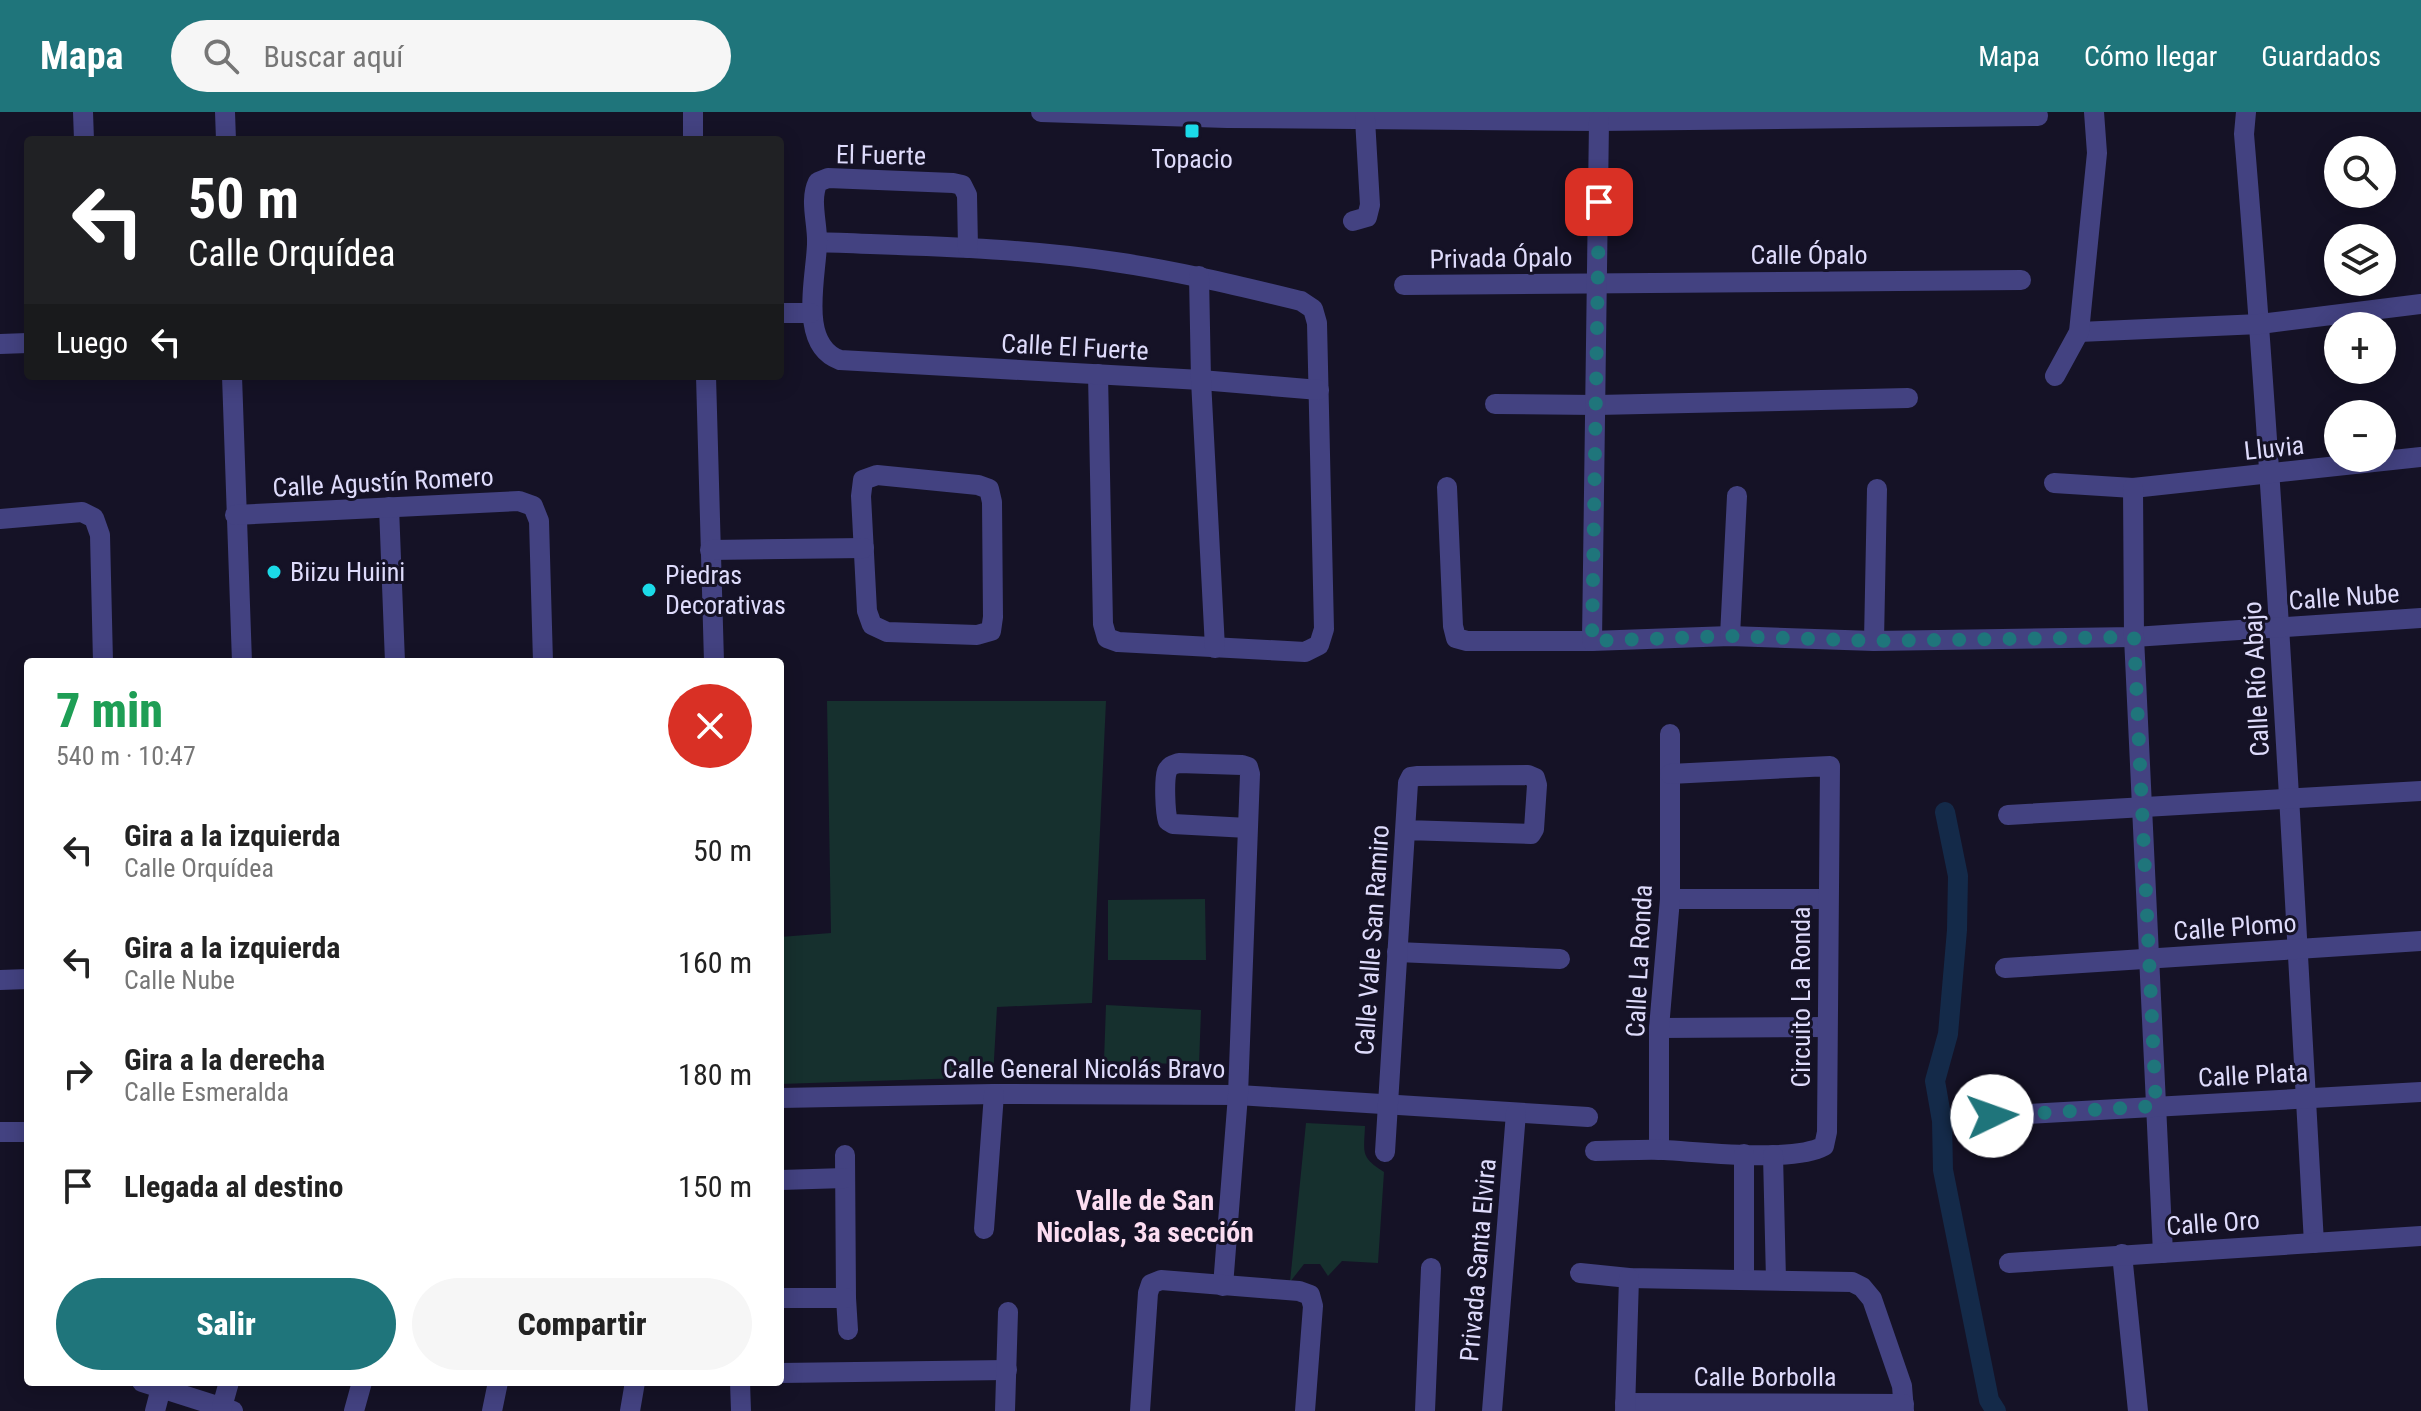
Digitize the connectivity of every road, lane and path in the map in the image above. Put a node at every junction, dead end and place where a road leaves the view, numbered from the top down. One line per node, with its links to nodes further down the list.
1 (83, 112): 11 (street)
2 (225, 112): 12 (street)
3 (693, 112): 13 (street)
4 (1041, 112): 7 (street)
5 (2094, 112): 25 (street)
6 (2246, 112): 24 (street, Calle Río Abajo)
7 (1227, 115): 9 (street)
8 (2038, 116): 10 (street)
9 (1365, 119): 10 (street); 14 (street)
10 (1599, 121): 19 (street)
11 (84, 136)
12 (226, 136)
13 (693, 136)
14 (1353, 221)
15 (817, 242): 16 (street); 16 (street, El Fuerte); 23 (street, El Fuerte)
16 (968, 248): 17 (street)
17 (1199, 276): 33 (street); 34 (street)
18 (2021, 280): 19 (street, Calle Ópalo)
19 (1598, 283): 20 (street, Privada Ópalo); 37 (street)
20 (1404, 285)
21 (2421, 304): 24 (street)
22 (784, 313): 23 (street)
23 (811, 313): 28 (street, El Fuerte)
24 (2260, 324): 25 (street); 39 (street, Calle Río Abajo)
25 (2079, 332): 30 (street)
26 (24, 343): 27 (street)
27 (0, 344)
28 (829, 356): 29 (street, Calle El Fuerte)
29 (1098, 374): 33 (street, Calle El Fuerte); 56 (street)
30 (2055, 376)
31 (232, 380): 46 (street)
32 (706, 380): 49 (street)
33 (1201, 380): 34 (street, Calle El Fuerte); 56 (street)
34 (1319, 390): 56 (street)
35 (1908, 398): 37 (street)
36 (1495, 404): 37 (street)
37 (1597, 405): 54 (street)
38 (2421, 457): 39 (street, Lluvia)
39 (2269, 475): 42 (street, Lluvia); 51 (street, Calle Río Abajo)
40 (2054, 483): 42 (street, Lluvia)
41 (1447, 487): 54 (street, Calle Nube)
42 (2133, 488): 53 (street)
43 (1877, 489): 55 (street)
44 (1737, 496): 52 (street)
45 (389, 507): 46 (street, Calle Agustín Romero); 59 (street); 60 (street, Calle Agustín Romero)
46 (235, 515): 58 (street)
47 (0, 519): 57 (street)
48 (864, 548): 48 (street); 49 (street)
49 (710, 550): 61 (street)
50 (2421, 618): 51 (street, Calle Nube)
51 (2279, 627): 53 (street, Calle Nube); 65 (street, Calle Río Abajo)
52 (1730, 636): 54 (street, Calle Nube); 55 (street, Calle Nube)
53 (2134, 637): 55 (street, Calle Nube); 66 (street)
54 (1592, 641)
55 (1874, 641)
56 (1215, 648)
57 (103, 658)
58 (242, 658)
59 (395, 658)
60 (543, 658)
61 (714, 658)
62 (1670, 734): 63 (street, Calle La Ronda)
63 (1670, 774): 70 (street, Calle La Ronda); 71 (street, Circuito La Ronda)
64 (2421, 791): 65 (street)
65 (2289, 799): 66 (street); 73 (street, Calle Río Abajo)
66 (2142, 807): 67 (street); 75 (street)
67 (2008, 815)
68 (1248, 828): 68 (street); 84 (street)
69 (1405, 830): 69 (street, Calle Valle San Ramiro); 74 (street, Calle Valle San Ramiro)
70 (1670, 899): 71 (street); 81 (street, Calle La Ronda)
71 (1828, 899): 80 (street, Circuito La Ronda)
72 (2421, 941): 73 (street, Calle Plomo)
73 (2297, 949): 75 (street, Calle Plomo); 86 (street, Calle Río Abajo)
74 (1397, 952): 76 (street); 87 (street, Calle Valle San Ramiro)
75 (2149, 958): 77 (street, Calle Plomo); 88 (street)
76 (1560, 959)
77 (2005, 968)
78 (24, 979): 79 (street)
79 (0, 980)
80 (1827, 1027): 81 (street); 99 (street, Circuito La Ronda)
81 (1659, 1028): 94 (street, Calle La Ronda)
82 (2421, 1092): 86 (street, Calle Plata)
83 (994, 1094): 84 (street, Calle General Nicolás Bravo); 85 (street, Calle General Nicolás Bravo); 102 (street)
84 (1238, 1095): 87 (street, Calle General Nicolás Bravo); 113 (street)
85 (784, 1098)
86 (2306, 1098): 88 (street, Calle Plata); 104 (street, Calle Río Abajo)
87 (1387, 1106): 89 (street, Calle General Nicolás Bravo); 96 (street, Calle Valle San Ramiro)
88 (2156, 1106): 90 (street, Calle Plata); 105 (street)
89 (1516, 1113): 91 (street, Calle General Nicolás Bravo); 139 (street, Privada Santa Elvira)
90 (1992, 1116)
91 (1588, 1117)
92 (0, 1132): 93 (street)
93 (24, 1132)
94 (1659, 1150): 95 (street); 97 (street)
95 (1595, 1151)
96 (1385, 1152)
97 (1744, 1154): 99 (street, Circuito La Ronda); 111 (street)
98 (845, 1155): 100 (street)
99 (1773, 1155): 112 (street)
100 (845, 1178): 101 (street); 115 (street)
101 (784, 1180)
102 (984, 1229)
103 (2421, 1236): 104 (street, Calle Oro)
104 (2314, 1243): 105 (street, Calle Oro)
105 (2163, 1253): 106 (street, Calle Oro)
106 (2122, 1254): 107 (street, Calle Oro); 140 (street)
107 (2009, 1263)
108 (1431, 1268): 138 (street)
109 (1580, 1273): 110 (street)
110 (1629, 1278): 111 (street); 127 (street)
111 (1744, 1280): 112 (street)
112 (1776, 1280): 128 (street)
113 (1223, 1286): 136 (street); 137 (street)
114 (784, 1298): 115 (street)
115 (846, 1298): 117 (street)
116 (1008, 1312): 118 (street)
117 (848, 1330)
118 (1007, 1370): 119 (street); 135 (street)
119 (784, 1373)
120 (151, 1386): 130 (street)
121 (154, 1386): 129 (street)
122 (229, 1386): 129 (street)
123 (360, 1386): 131 (street)
124 (497, 1386): 132 (street)
125 (634, 1386): 133 (street)
126 (740, 1386): 134 (street)
127 (1625, 1407): 128 (street, Calle Borbolla)
128 (1904, 1408)
129 (228, 1409)
130 (155, 1411)
131 (354, 1411)
132 (492, 1411)
133 (630, 1411)
134 (741, 1411)
135 (1005, 1411)
136 (1140, 1411)
137 (1305, 1411)
138 (1425, 1411)
139 (1492, 1411)
140 (2138, 1411)

